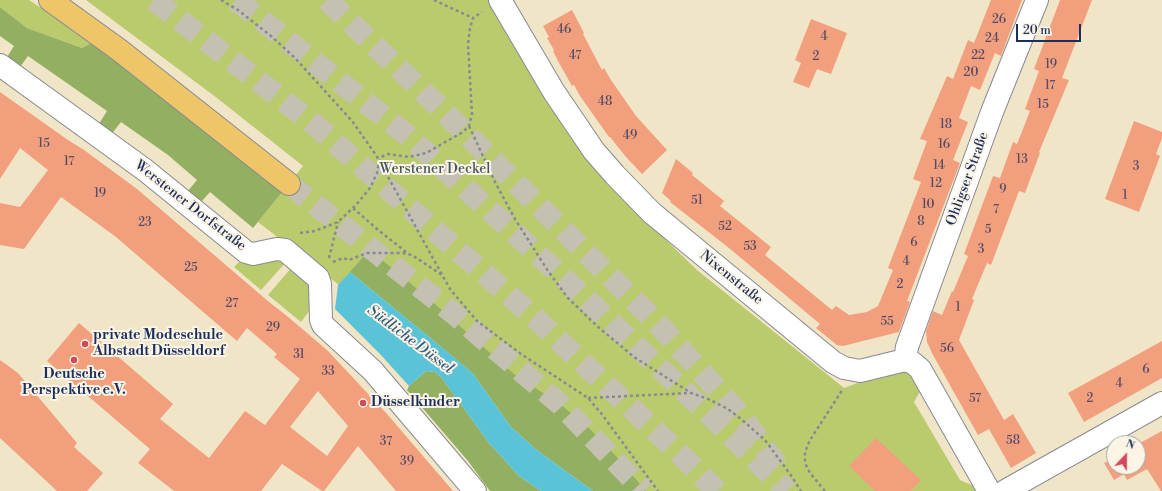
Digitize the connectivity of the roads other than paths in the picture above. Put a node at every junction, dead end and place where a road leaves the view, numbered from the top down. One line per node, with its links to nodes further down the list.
1 (50, 0): 5 (highway)
2 (1037, 0): 6 (street, Ohligser Straße)
3 (503, 1): 6 (street, Nixenstraße)
4 (0, 65): 8 (street, Werstener Dorfstraße)
5 (289, 184)
6 (905, 360): 9 (street)
7 (1162, 403): 10 (street)
8 (474, 491)
9 (989, 491)
10 (1005, 491)

